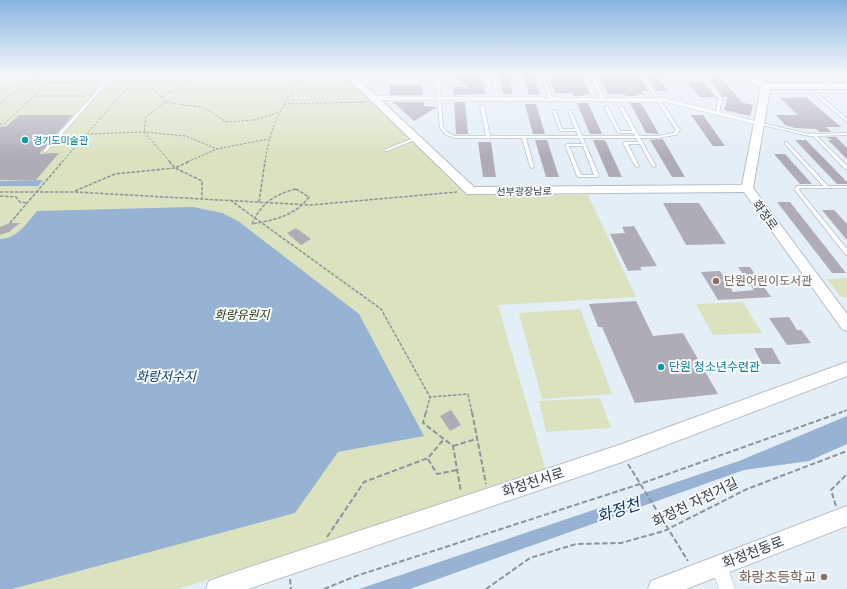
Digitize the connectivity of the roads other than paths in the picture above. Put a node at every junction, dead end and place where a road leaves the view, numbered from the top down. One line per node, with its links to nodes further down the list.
1 (90, 101): 30 (lane)
2 (376, 101): 25 (street)
3 (439, 101): 22 (lane)
4 (659, 101): 21 (lane)
5 (672, 101): 14 (street)
6 (720, 101): 14 (lane)
7 (763, 101): 16 (street, 화정로)
8 (825, 101): 15 (lane)
9 (482, 106): 22 (lane)
10 (606, 107): 18 (lane)
11 (621, 107): 18 (lane)
12 (554, 111): 17 (lane)
13 (570, 111): 17 (lane)
14 (718, 112): 16 (street)
15 (847, 121)
16 (759, 123): 19 (lane); 37 (street, 화정로)
17 (578, 130): 24 (lane)
18 (635, 132): 21 (lane)
19 (813, 134): 20 (lane); 34 (lane)
20 (847, 134)
21 (638, 137): 24 (lane); 26 (lane)
22 (488, 138): 23 (lane)
23 (524, 138): 24 (lane); 33 (lane)
24 (581, 138): 28 (lane)
25 (415, 139): 29 (lane); 37 (street, 선부광장남로)
26 (641, 143): 31 (lane); 32 (lane)
27 (786, 143): 35 (lane)
28 (584, 145): 28 (lane)
29 (386, 150)
30 (45, 151)
31 (637, 166)
32 (654, 166)
33 (532, 167)
34 (847, 168)
35 (827, 187): 36 (lane); 38 (lane)
36 (847, 187)
37 (747, 188): 39 (street, 화정로)
38 (847, 253)
39 (847, 325)
40 (847, 369): 43 (street, 화정천서로)
41 (843, 517): 42 (street, 화정천동로)
42 (719, 566): 44 (street, 화정천동로); 45 (street)
43 (217, 589)
44 (659, 589)
45 (727, 589)

